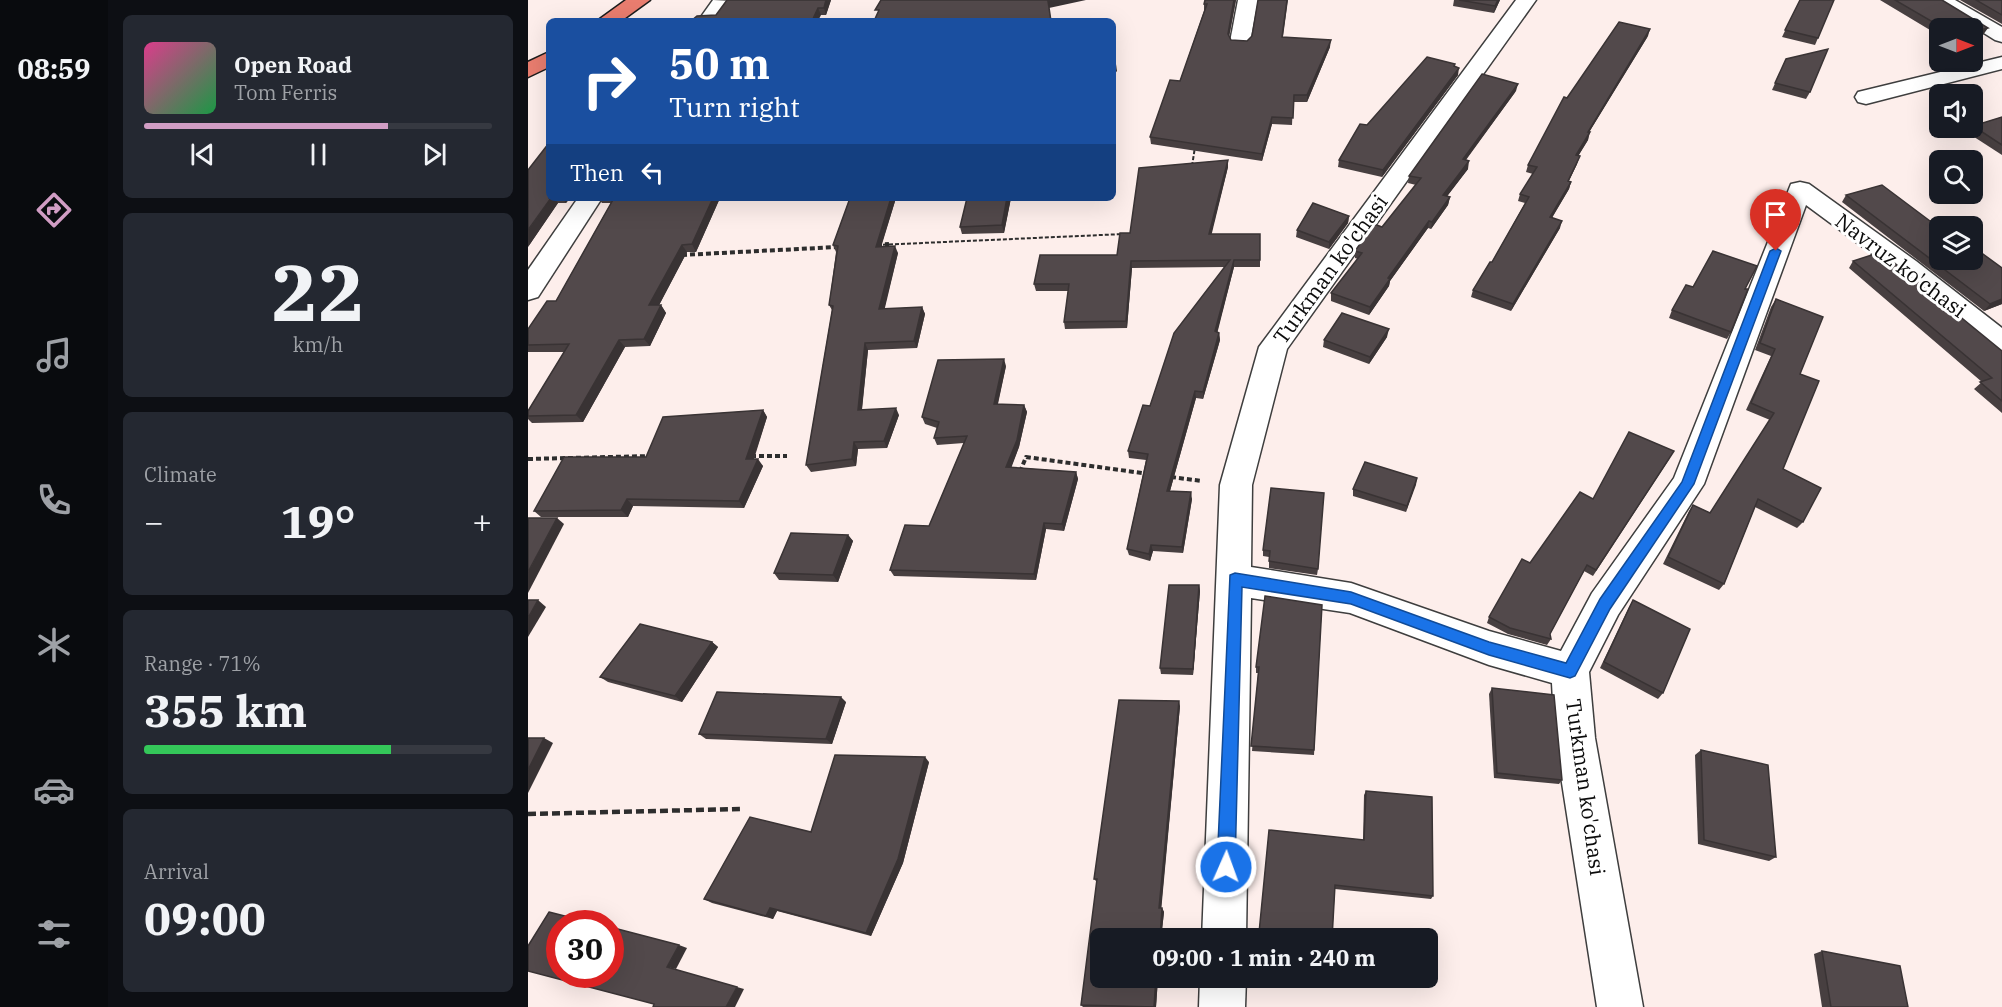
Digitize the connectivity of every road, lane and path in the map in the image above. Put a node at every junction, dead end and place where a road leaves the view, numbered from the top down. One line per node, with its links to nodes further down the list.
1 (640, 0): 6 (main road)
2 (722, 0): 7 (street)
3 (1248, 0): 9 (street)
4 (1526, 0): 31 (street, Turkman ko'chasi)
5 (1941, 0): 8 (street)
6 (612, 18)
7 (710, 18)
8 (2002, 36)
9 (1240, 42)
10 (546, 60): 12 (main road)
11 (2002, 63): 13 (street)
12 (528, 71)
13 (1866, 97)
14 (1197, 140): 15 (path)
15 (1191, 173)
16 (1800, 189): 23 (street, Navruz ko'chasi); 33 (street, Turkman ko'chasi)
17 (588, 201): 22 (street)
18 (1126, 234): 19 (path)
19 (870, 245)
20 (847, 246): 21 (path)
21 (674, 256)
22 (528, 291)
23 (2002, 343)
24 (657, 456): 27 (path)
25 (740, 456): 26 (path)
26 (787, 456)
27 (528, 459)
28 (1154, 474): 30 (path)
29 (1166, 476): 31 (path)
30 (1018, 478)
31 (1236, 485): 32 (street, Turkman ko'chasi)
32 (1235, 580): 33 (street); 36 (street, Turkman ko'chasi)
33 (1570, 671): 39 (street, Turkman ko'chasi)
34 (740, 809): 35 (path)
35 (528, 814)
36 (1224, 928)
37 (1223, 988): 38 (street)
38 (1222, 1007)
39 (1620, 1007)

